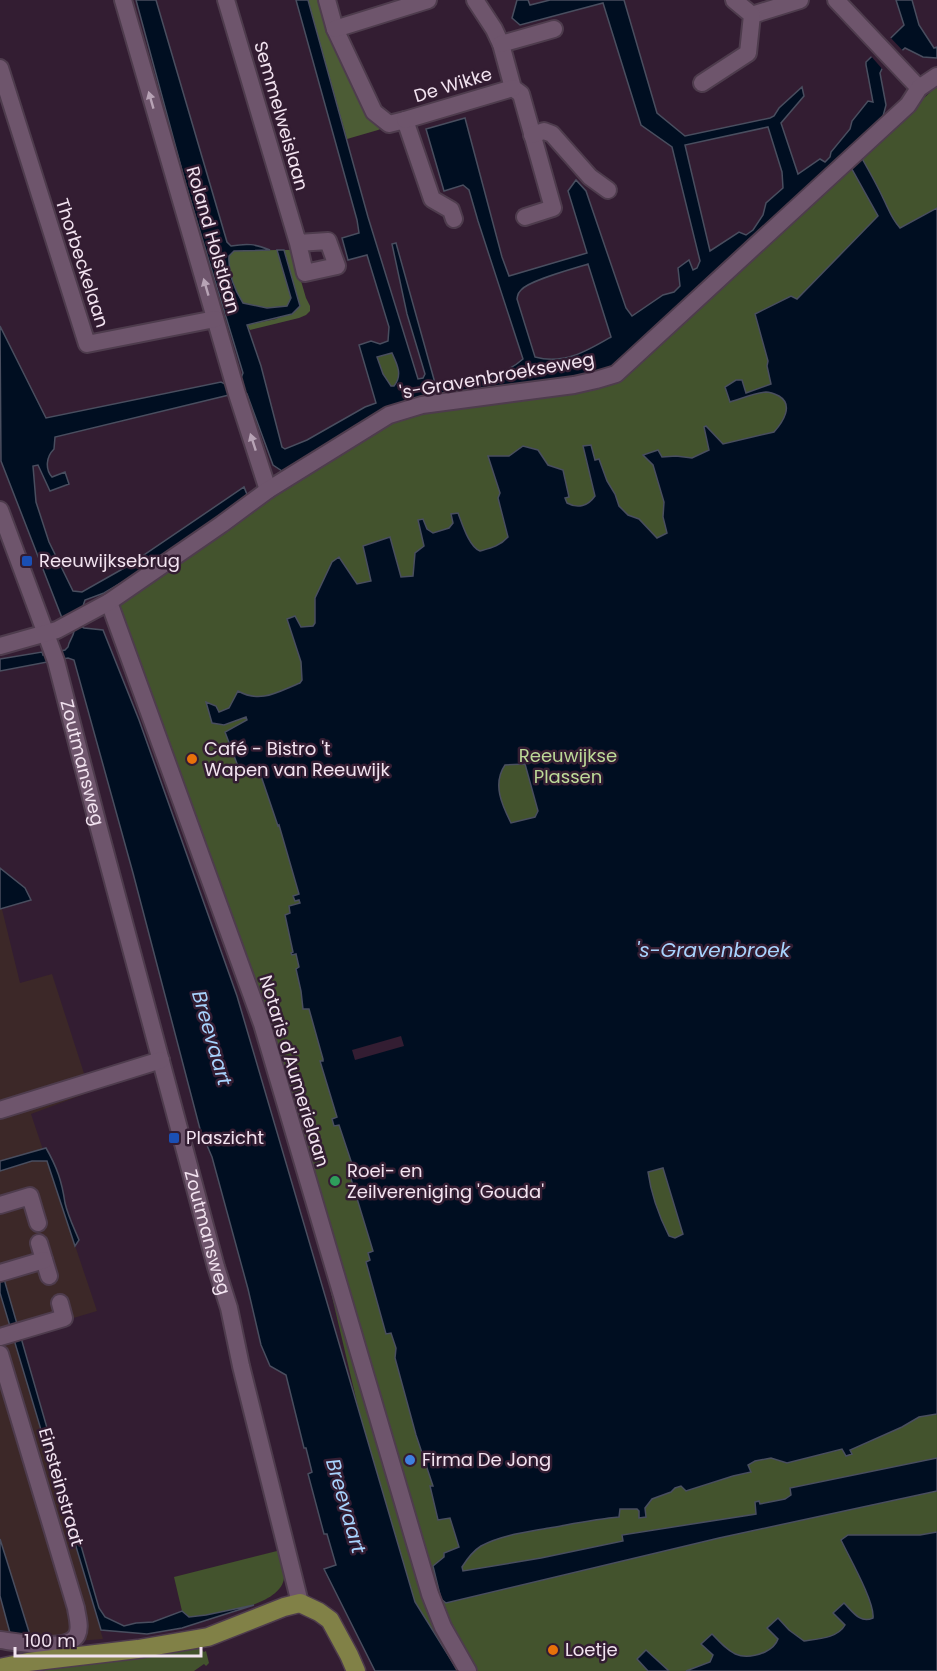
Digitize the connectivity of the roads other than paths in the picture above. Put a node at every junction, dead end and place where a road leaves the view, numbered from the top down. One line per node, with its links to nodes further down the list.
1 (123, 0): 24 (street, Roland Holstlaan, one-way to 1)
2 (226, 0): 23 (street, Semmelweislaan)
3 (327, 0): 10 (street)
4 (428, 0): 10 (street)
5 (476, 0): 12 (street)
6 (734, 0): 9 (street)
7 (800, 0): 9 (street)
8 (836, 0): 17 (street)
9 (752, 15): 15 (street)
10 (335, 29): 18 (street)
11 (554, 29): 12 (street)
12 (501, 44): 16 (street)
13 (0, 68): 24 (street, Thorbeckelaan)
14 (937, 76): 17 (street, 's-Gravenbroekseweg)
15 (702, 83)
16 (513, 88): 18 (street, De Wikke); 19 (street)
17 (919, 88): 25 (street, 's-Gravenbroekseweg)
18 (405, 120): 22 (street)
19 (532, 135): 20 (street); 21 (street)
20 (608, 190)
21 (525, 217)
22 (454, 219)
23 (298, 243)
24 (215, 319): 25 (street, Roland Holstlaan, one-way to 24)
25 (268, 490): 27 (street, 's-Gravenbroekseweg)
26 (0, 510): 28 (street, Zoutmansweg)
27 (108, 602): 28 (street, 's-Gravenbroekseweg); 43 (street, Notaris d'Aumerielaan)
28 (46, 634): 29 (street, 's-Gravenbroekseweg); 30 (street, Zoutmansweg)
29 (0, 646)
30 (161, 1060): 31 (street); 39 (street, Zoutmansweg)
31 (1, 1107)
32 (0, 1205): 33 (street)
33 (38, 1223)
34 (39, 1243): 35 (street)
35 (3, 1272)
36 (60, 1303): 37 (street)
37 (11, 1334)
38 (0, 1354): 40 (street, Einsteinstraat)
39 (300, 1603): 41 (main road); 42 (main road)
40 (0, 1640)
41 (0, 1668)
42 (356, 1671)
43 (468, 1671)

